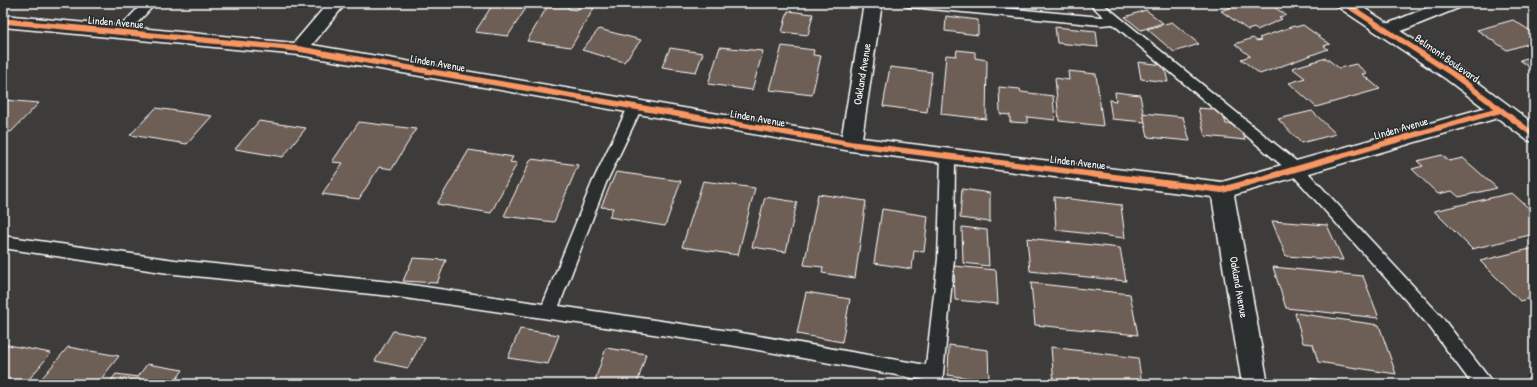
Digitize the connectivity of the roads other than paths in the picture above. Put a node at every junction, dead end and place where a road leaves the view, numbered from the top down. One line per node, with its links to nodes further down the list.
1 (150, 3): 11 (lane)
2 (337, 3): 12 (street)
3 (873, 3): 16 (street, Oakland Avenue)
4 (910, 3): 8 (lane)
5 (1095, 3): 8 (lane)
6 (1344, 3): 10 (street, Belmont Boulevard)
7 (1455, 3): 10 (street)
8 (1116, 20): 18 (lane)
9 (3, 21): 11 (street, Linden Avenue)
10 (1388, 30): 14 (street, Belmont Boulevard)
11 (122, 32): 12 (street, Linden Avenue)
12 (299, 49): 13 (street, Linden Avenue)
13 (635, 107): 16 (street, Linden Avenue); 21 (lane)
14 (1501, 110): 15 (street, Belmont Boulevard); 18 (street, Linden Avenue)
15 (1534, 135)
16 (851, 144): 17 (street, Linden Avenue)
17 (948, 156): 19 (street, Linden Avenue); 22 (lane)
18 (1296, 169): 19 (street, Linden Avenue); 24 (lane)
19 (1222, 190): 23 (street, Oakland Avenue)
20 (3, 242): 21 (lane)
21 (548, 312): 22 (lane)
22 (933, 379)
23 (1255, 384)
24 (1483, 384)

